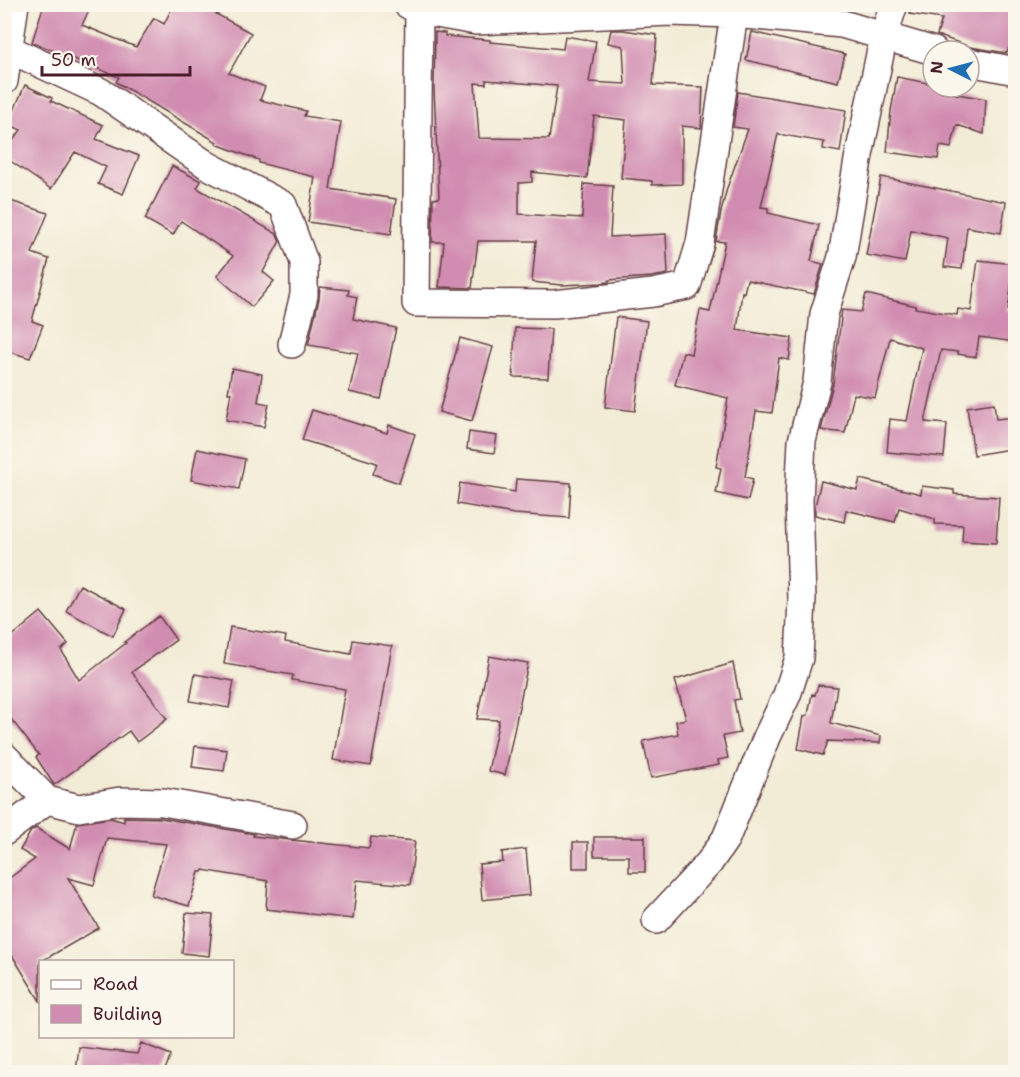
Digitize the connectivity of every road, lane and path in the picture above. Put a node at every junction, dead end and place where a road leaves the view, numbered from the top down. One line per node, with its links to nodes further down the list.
1 (15, 4): 8 (street)
2 (894, 4): 6 (street)
3 (413, 8): 4 (street); 5 (street)
4 (670, 8): 5 (street)
5 (734, 14): 6 (street)
6 (884, 35): 7 (street); 17 (street)
7 (921, 47)
8 (9, 49): 11 (street); 12 (street)
9 (981, 65): 10 (street)
10 (1016, 72)
11 (4, 81)
12 (292, 344)
13 (4, 756): 14 (street)
14 (47, 800): 15 (street); 16 (street)
15 (293, 825)
16 (4, 831)
17 (656, 920)

